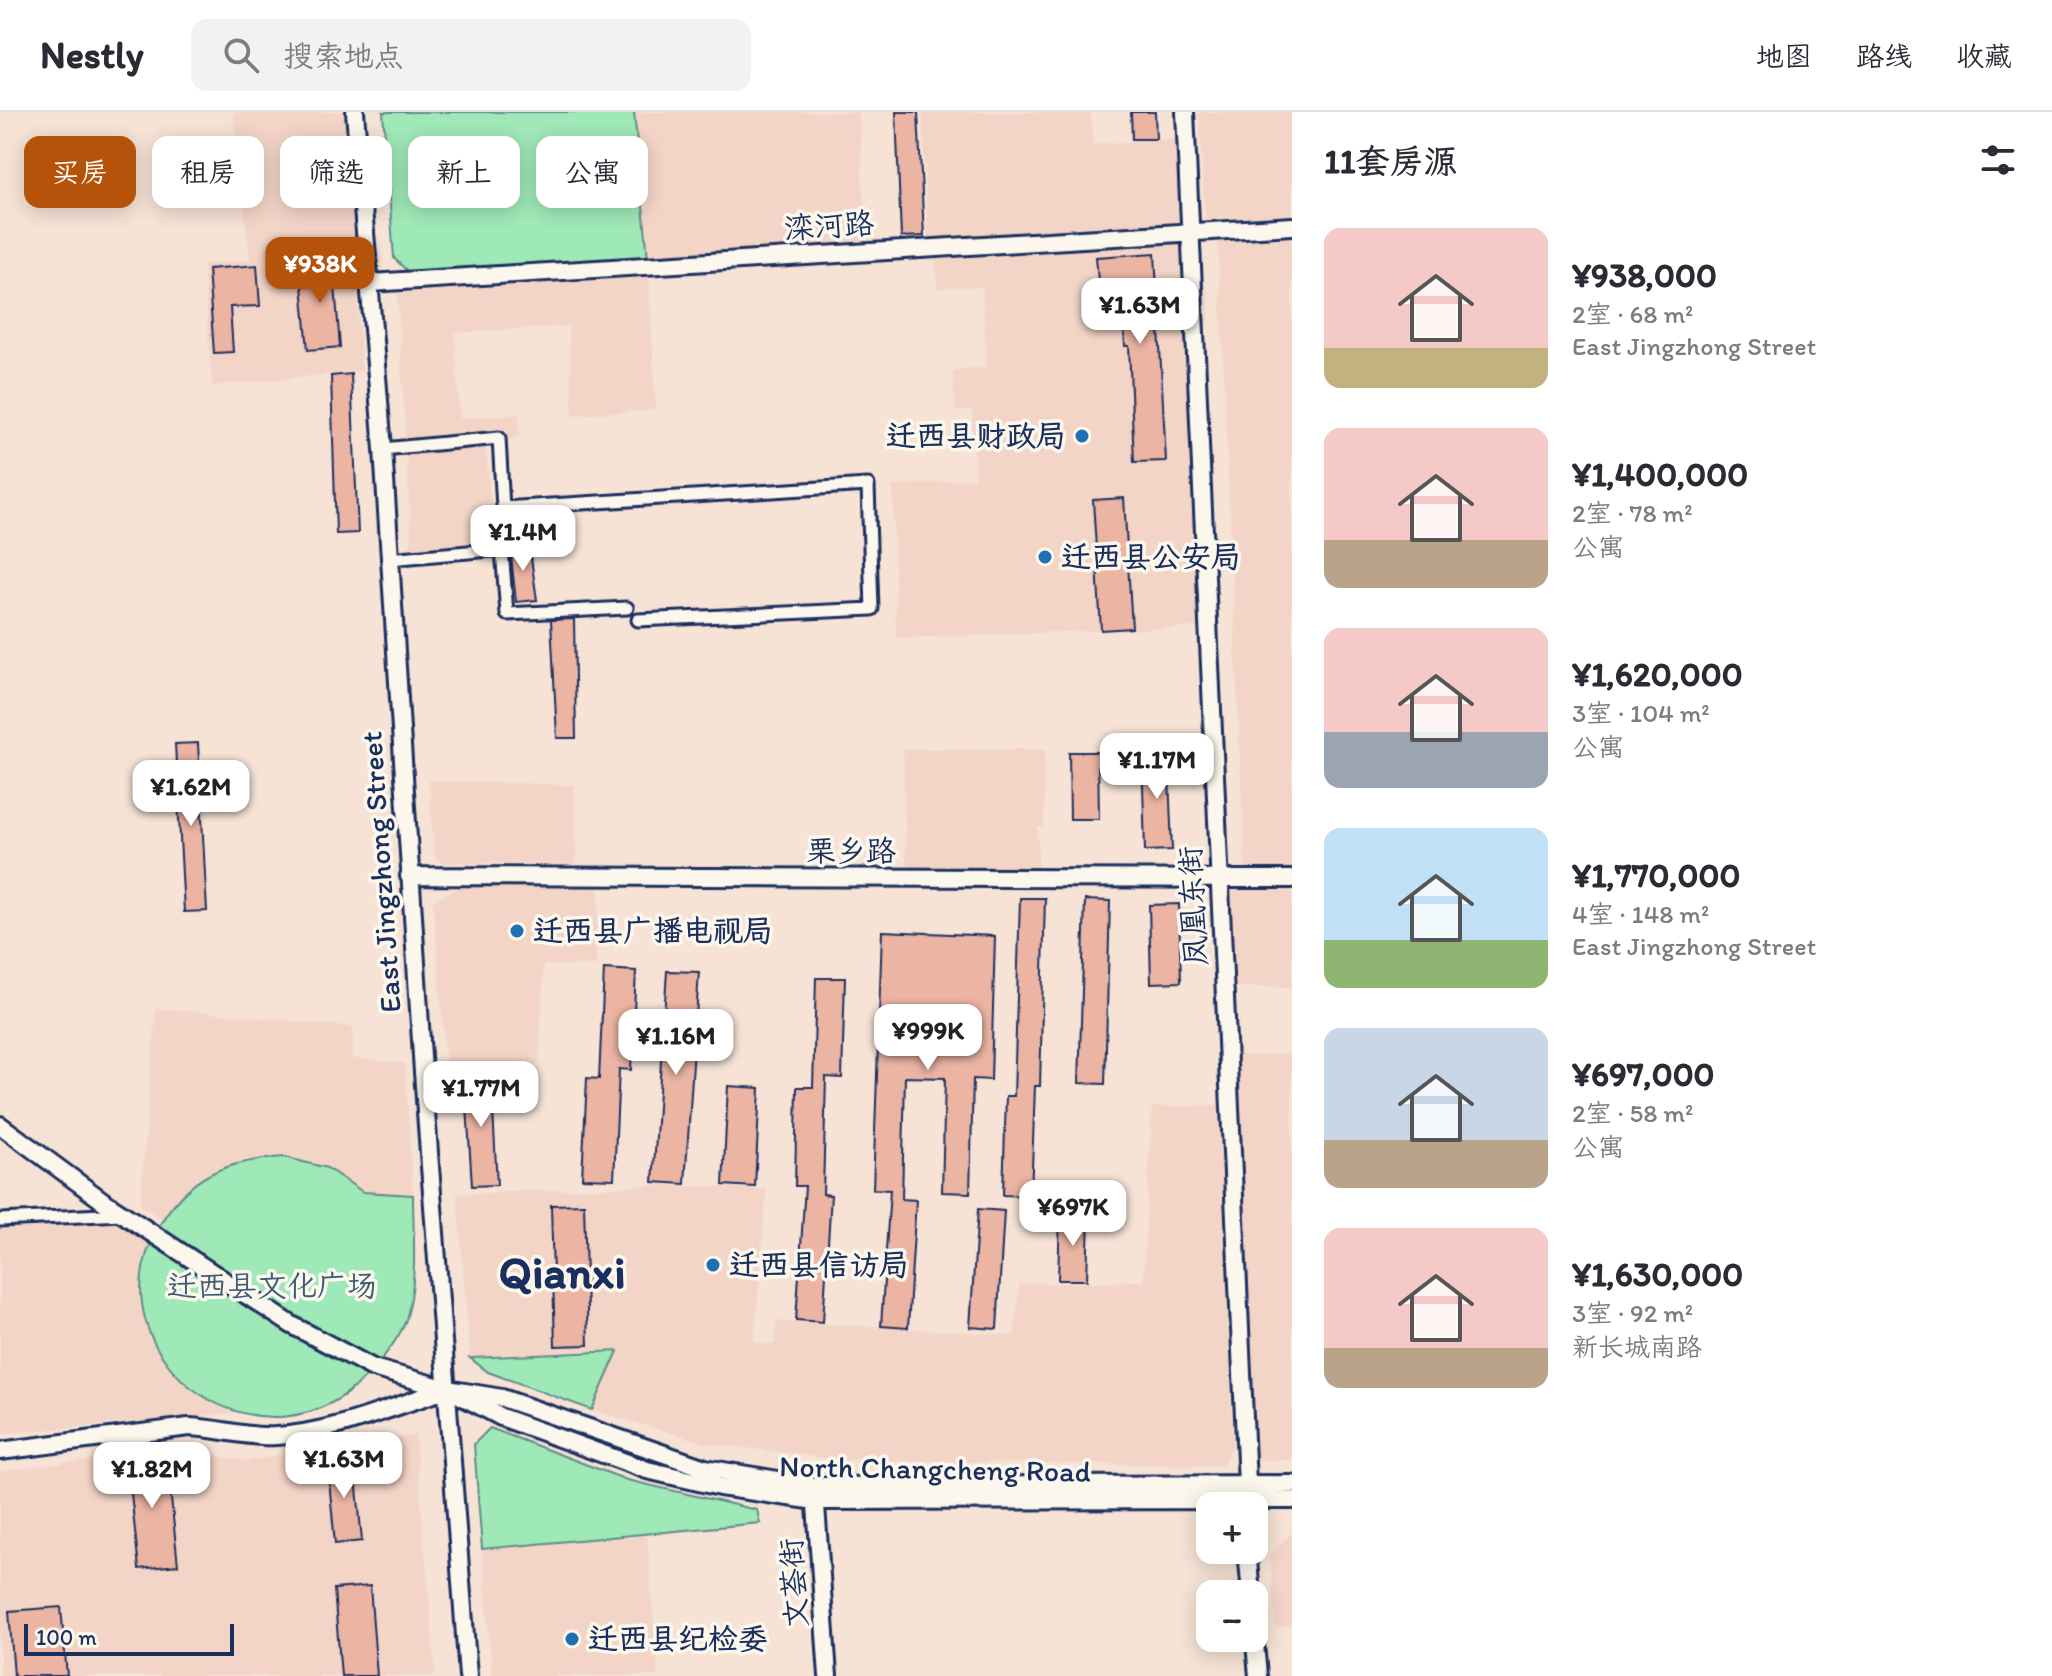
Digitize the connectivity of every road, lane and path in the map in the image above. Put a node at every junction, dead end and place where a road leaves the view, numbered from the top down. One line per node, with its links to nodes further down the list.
1 (355, 112): 5 (street, East Jingzhong Street)
2 (1185, 112): 4 (street, 凤凰东街)
3 (1292, 226): 4 (street, 滦河路)
4 (1190, 232): 5 (street, 滦河路); 12 (street, 凤凰东街)
5 (370, 283): 6 (street, East Jingzhong Street)
6 (383, 449): 7 (street, East Jingzhong Street); 9 (street)
7 (389, 559): 8 (street); 10 (street, East Jingzhong Street)
8 (627, 608)
9 (638, 620)
10 (409, 876): 12 (street, 栗乡路); 16 (street, East Jingzhong Street)
11 (1292, 879): 12 (street, 栗乡路)
12 (1220, 881): 19 (street, 凤凰东街)
13 (0, 1125): 14 (street, North Changcheng Road)
14 (122, 1214): 15 (street); 16 (street, North Changcheng Road)
15 (0, 1220)
16 (447, 1389): 17 (street); 21 (street, North Changcheng Road); 26 (street, East Jingzhong Street)
17 (0, 1451)
18 (1292, 1484): 20 (street, North Changcheng Road)
19 (1248, 1492)
20 (1265, 1492)
21 (815, 1493): 22 (street, North Changcheng Road); 27 (street, 文荟街)
22 (1196, 1497)
23 (1268, 1498): 24 (street, North Changcheng Road)
24 (1292, 1500)
25 (1256, 1652): 28 (street)
26 (468, 1676)
27 (828, 1676)
28 (1258, 1676)

